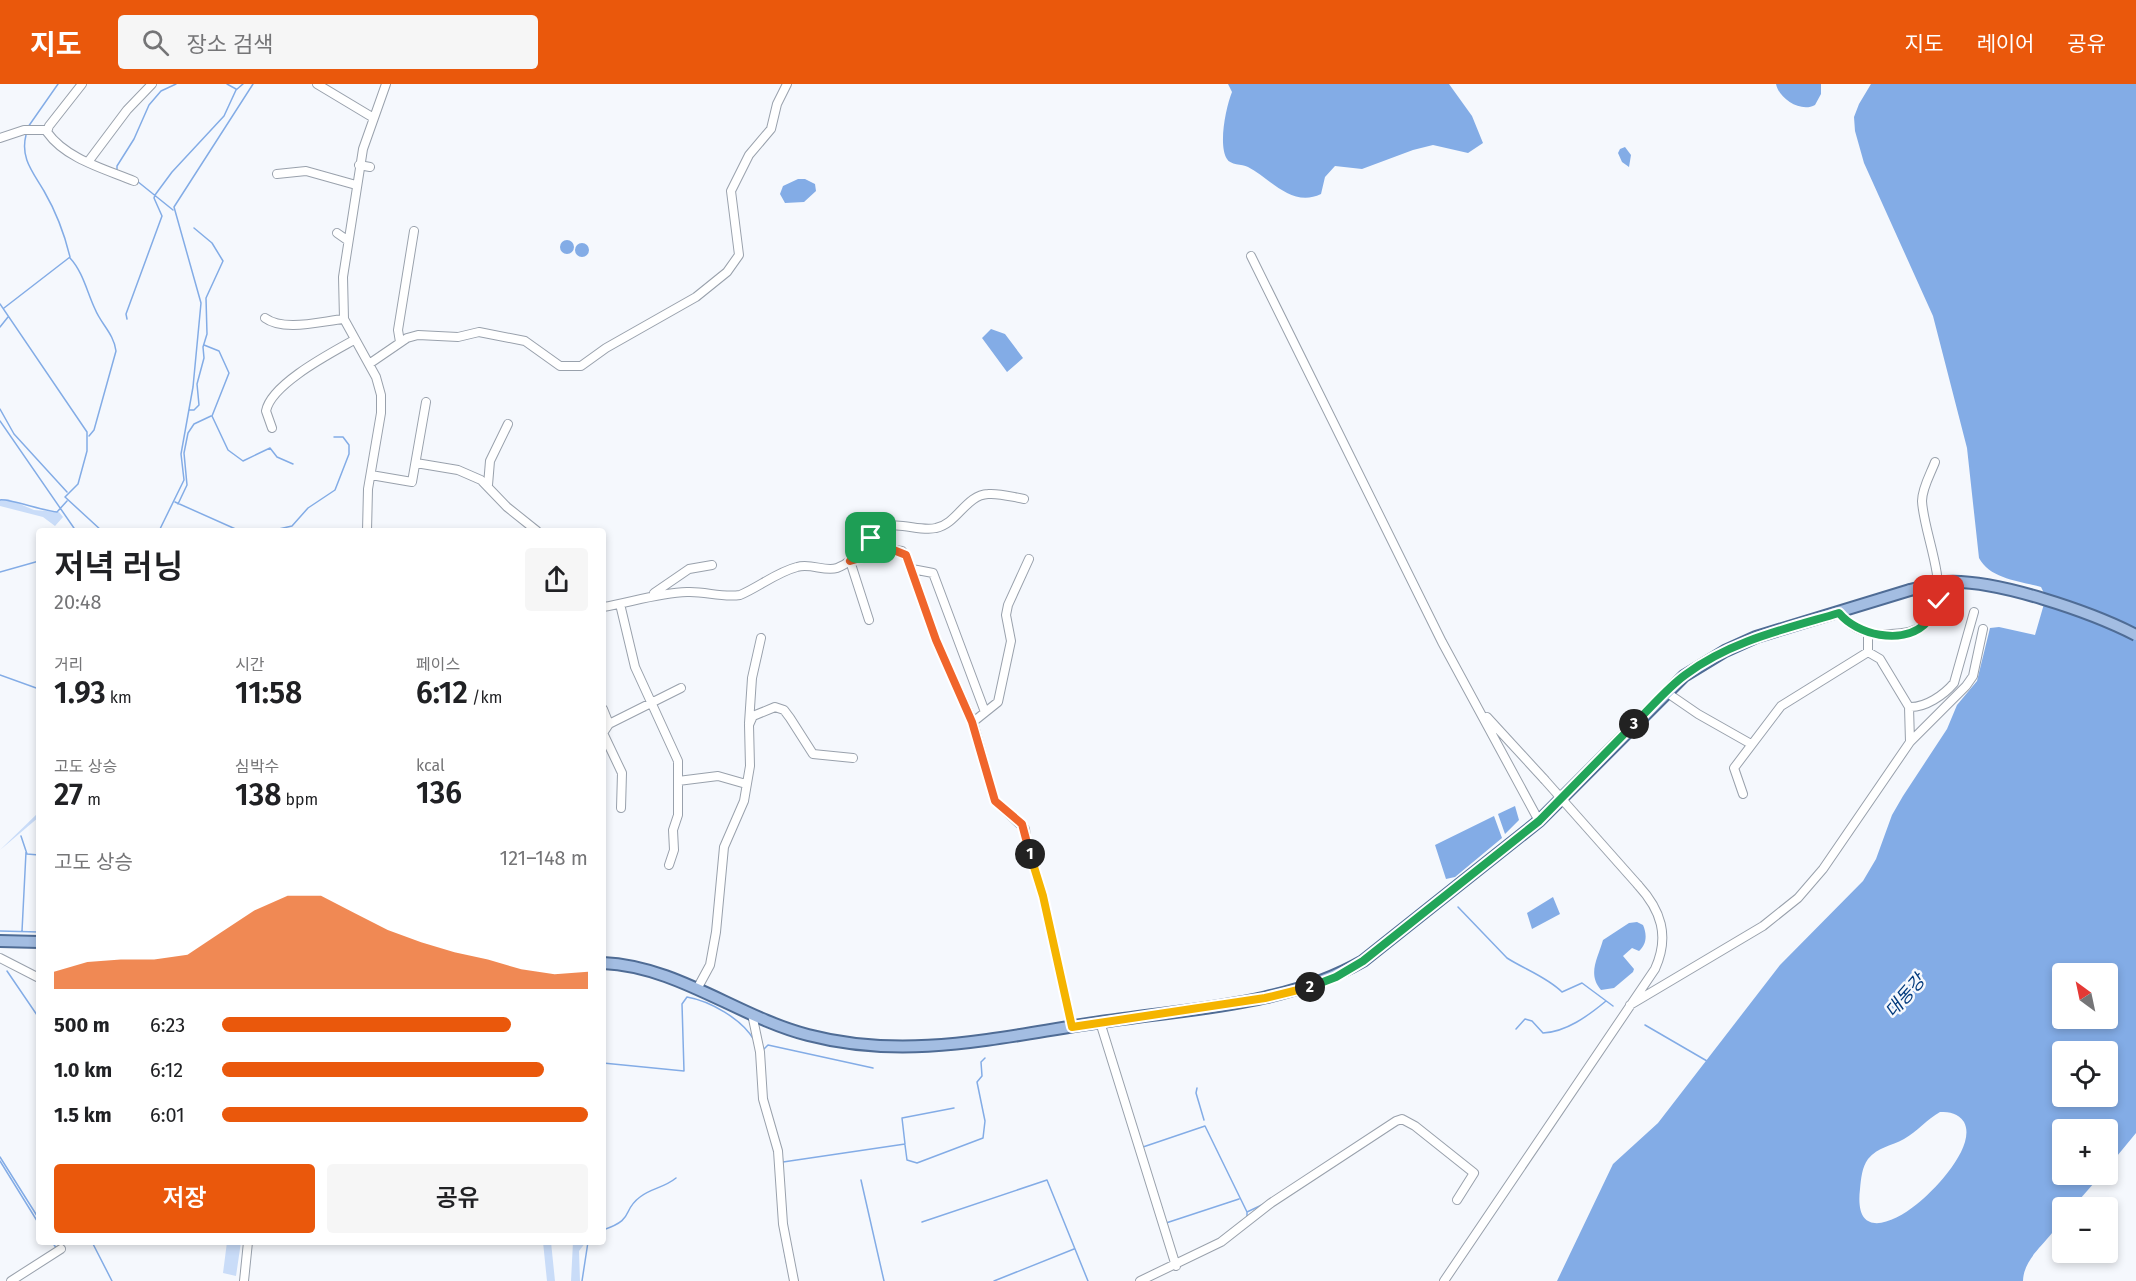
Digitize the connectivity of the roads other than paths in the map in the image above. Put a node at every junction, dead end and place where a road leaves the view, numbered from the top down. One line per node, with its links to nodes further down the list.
1 (82, 84): 7 (street)
2 (152, 84): 9 (street)
3 (316, 84): 6 (street)
4 (387, 84): 6 (street)
5 (787, 84): 22 (street)
6 (372, 117): 10 (street)
7 (47, 130): 8 (street); 9 (street)
8 (0, 138)
9 (88, 162): 13 (street)
10 (360, 165): 11 (street); 14 (street)
11 (370, 167)
12 (277, 174): 14 (street)
13 (134, 181)
14 (356, 185): 17 (street)
15 (414, 231): 22 (street)
16 (337, 233): 17 (street)
17 (347, 240): 20 (street)
18 (1251, 256): 54 (street)
19 (265, 318): 20 (street)
20 (344, 319): 21 (street)
21 (354, 340): 23 (street); 25 (street)
22 (400, 342): 23 (street)
23 (369, 364): 31 (street)
24 (426, 402): 30 (street)
25 (266, 411): 26 (street); 28 (street)
26 (260, 421)
27 (508, 424): 32 (street)
28 (273, 428)
29 (1935, 462): 47 (street)
30 (416, 463): 31 (street); 32 (street)
31 (370, 475): 34 (street)
32 (488, 485): 35 (street)
33 (1024, 499): 37 (street)
34 (367, 528)
35 (533, 528)
36 (1029, 559): 56 (street)
37 (850, 561): 39 (street); 40 (street); 45 (street)
38 (712, 565): 40 (street)
39 (912, 569): 56 (street); 58 (street)
40 (653, 594): 41 (street)
41 (620, 604): 42 (street); 53 (street)
42 (606, 606)
43 (1974, 612): 55 (street)
44 (1839, 613): 47 (street); 48 (main road, bridge); 52 (main road)
45 (869, 620)
46 (1983, 628): 63 (street)
47 (1868, 634): 50 (street)
48 (2136, 635)
49 (761, 638): 60 (street)
50 (1868, 652): 55 (street); 64 (street)
51 (681, 688): 53 (street)
52 (1666, 692): 64 (street); 70 (main road)
53 (652, 704): 59 (street); 66 (street)
54 (1478, 706): 70 (street); 78 (street, bridge)
55 (1909, 707): 63 (street)
56 (985, 712): 58 (street)
57 (606, 716): 59 (street)
58 (972, 722): 81 (street)
59 (609, 724): 61 (street)
60 (749, 725): 65 (street); 67 (street)
61 (606, 728)
62 (606, 739): 69 (street)
63 (1910, 742): 78 (street)
64 (1751, 744): 68 (street)
65 (853, 758)
66 (678, 781): 67 (street); 71 (street)
67 (746, 784): 77 (street)
68 (1743, 794)
69 (621, 808)
70 (1539, 821): 80 (main road)
71 (669, 864)
72 (0, 941): 73 (main road)
73 (36, 942)
74 (0, 958): 76 (street)
75 (606, 964): 77 (main road)
76 (36, 976)
77 (697, 989): 79 (main road)
78 (1630, 1005): 90 (street)
79 (752, 1014): 81 (main road); 88 (street)
80 (1100, 1022): 81 (main road); 85 (street)
81 (1072, 1027)
82 (1456, 1200): 85 (street)
83 (248, 1245): 87 (street)
84 (61, 1249): 86 (street)
85 (1176, 1266): 89 (street)
86 (10, 1281)
87 (244, 1281)
88 (794, 1281)
89 (1140, 1281)
90 (1444, 1281)

